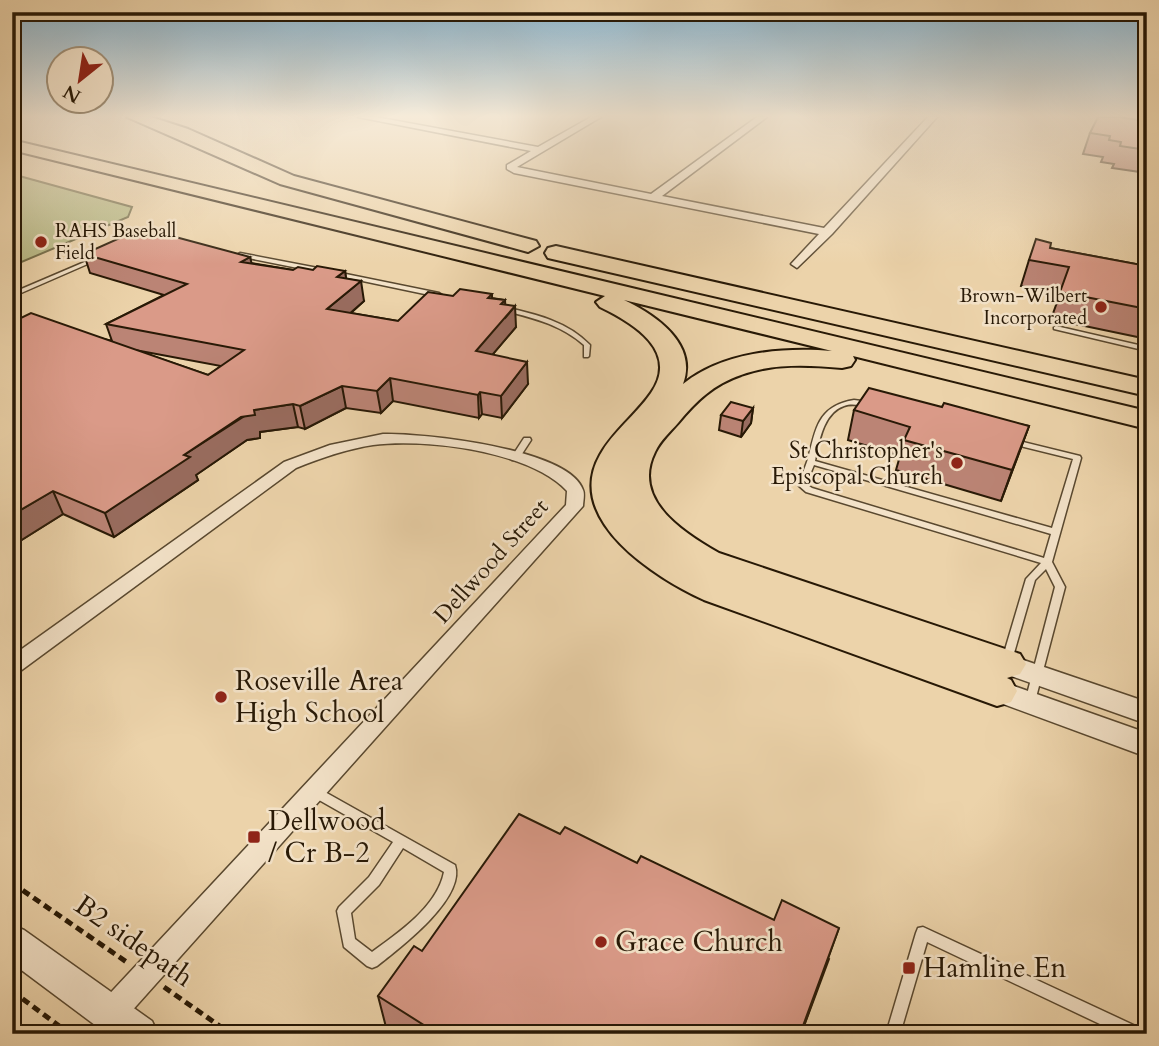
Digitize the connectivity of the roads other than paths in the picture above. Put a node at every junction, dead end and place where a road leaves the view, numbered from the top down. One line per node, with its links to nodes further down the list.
1 (73, 166): 8 (highway)
2 (99, 166): 8 (highway)
3 (174, 166): 11 (highway)
4 (255, 166): 11 (highway)
5 (512, 166): 9 (street)
6 (697, 166): 9 (street)
7 (888, 166): 10 (street)
8 (166, 182): 14 (highway)
9 (653, 198): 10 (street)
10 (828, 232): 15 (street)
11 (528, 246): 22 (highway)
12 (233, 253): 17 (lane)
13 (100, 257): 16 (lane)
14 (487, 259): 23 (highway); 34 (highway)
15 (797, 264)
16 (12, 295)
17 (447, 297)
18 (492, 306): 21 (lane)
19 (1056, 328): 20 (lane)
20 (1147, 349)
21 (586, 356)
22 (1147, 388)
23 (1030, 391): 25 (highway); 34 (highway)
24 (885, 408): 29 (lane)
25 (1147, 420)
26 (1000, 438): 30 (lane)
27 (527, 440): 28 (lane)
28 (514, 458): 32 (street, Dellwood Street); 38 (street, Dellwood Street)
29 (811, 462): 30 (lane); 31 (lane)
30 (1055, 532): 31 (lane)
31 (1047, 562): 33 (lane); 34 (lane)
32 (12, 667)
33 (1037, 676): 34 (street); 35 (lane); 36 (street)
34 (1002, 678): 35 (street)
35 (1030, 703): 37 (street)
36 (1147, 713)
37 (1147, 745)
38 (314, 791): 39 (lane); 41 (street, Dellwood Street)
39 (400, 842): 39 (lane)
40 (12, 942): 41 (street)
41 (125, 1023)
42 (893, 1034): 43 (lane)
43 (1137, 1034)

